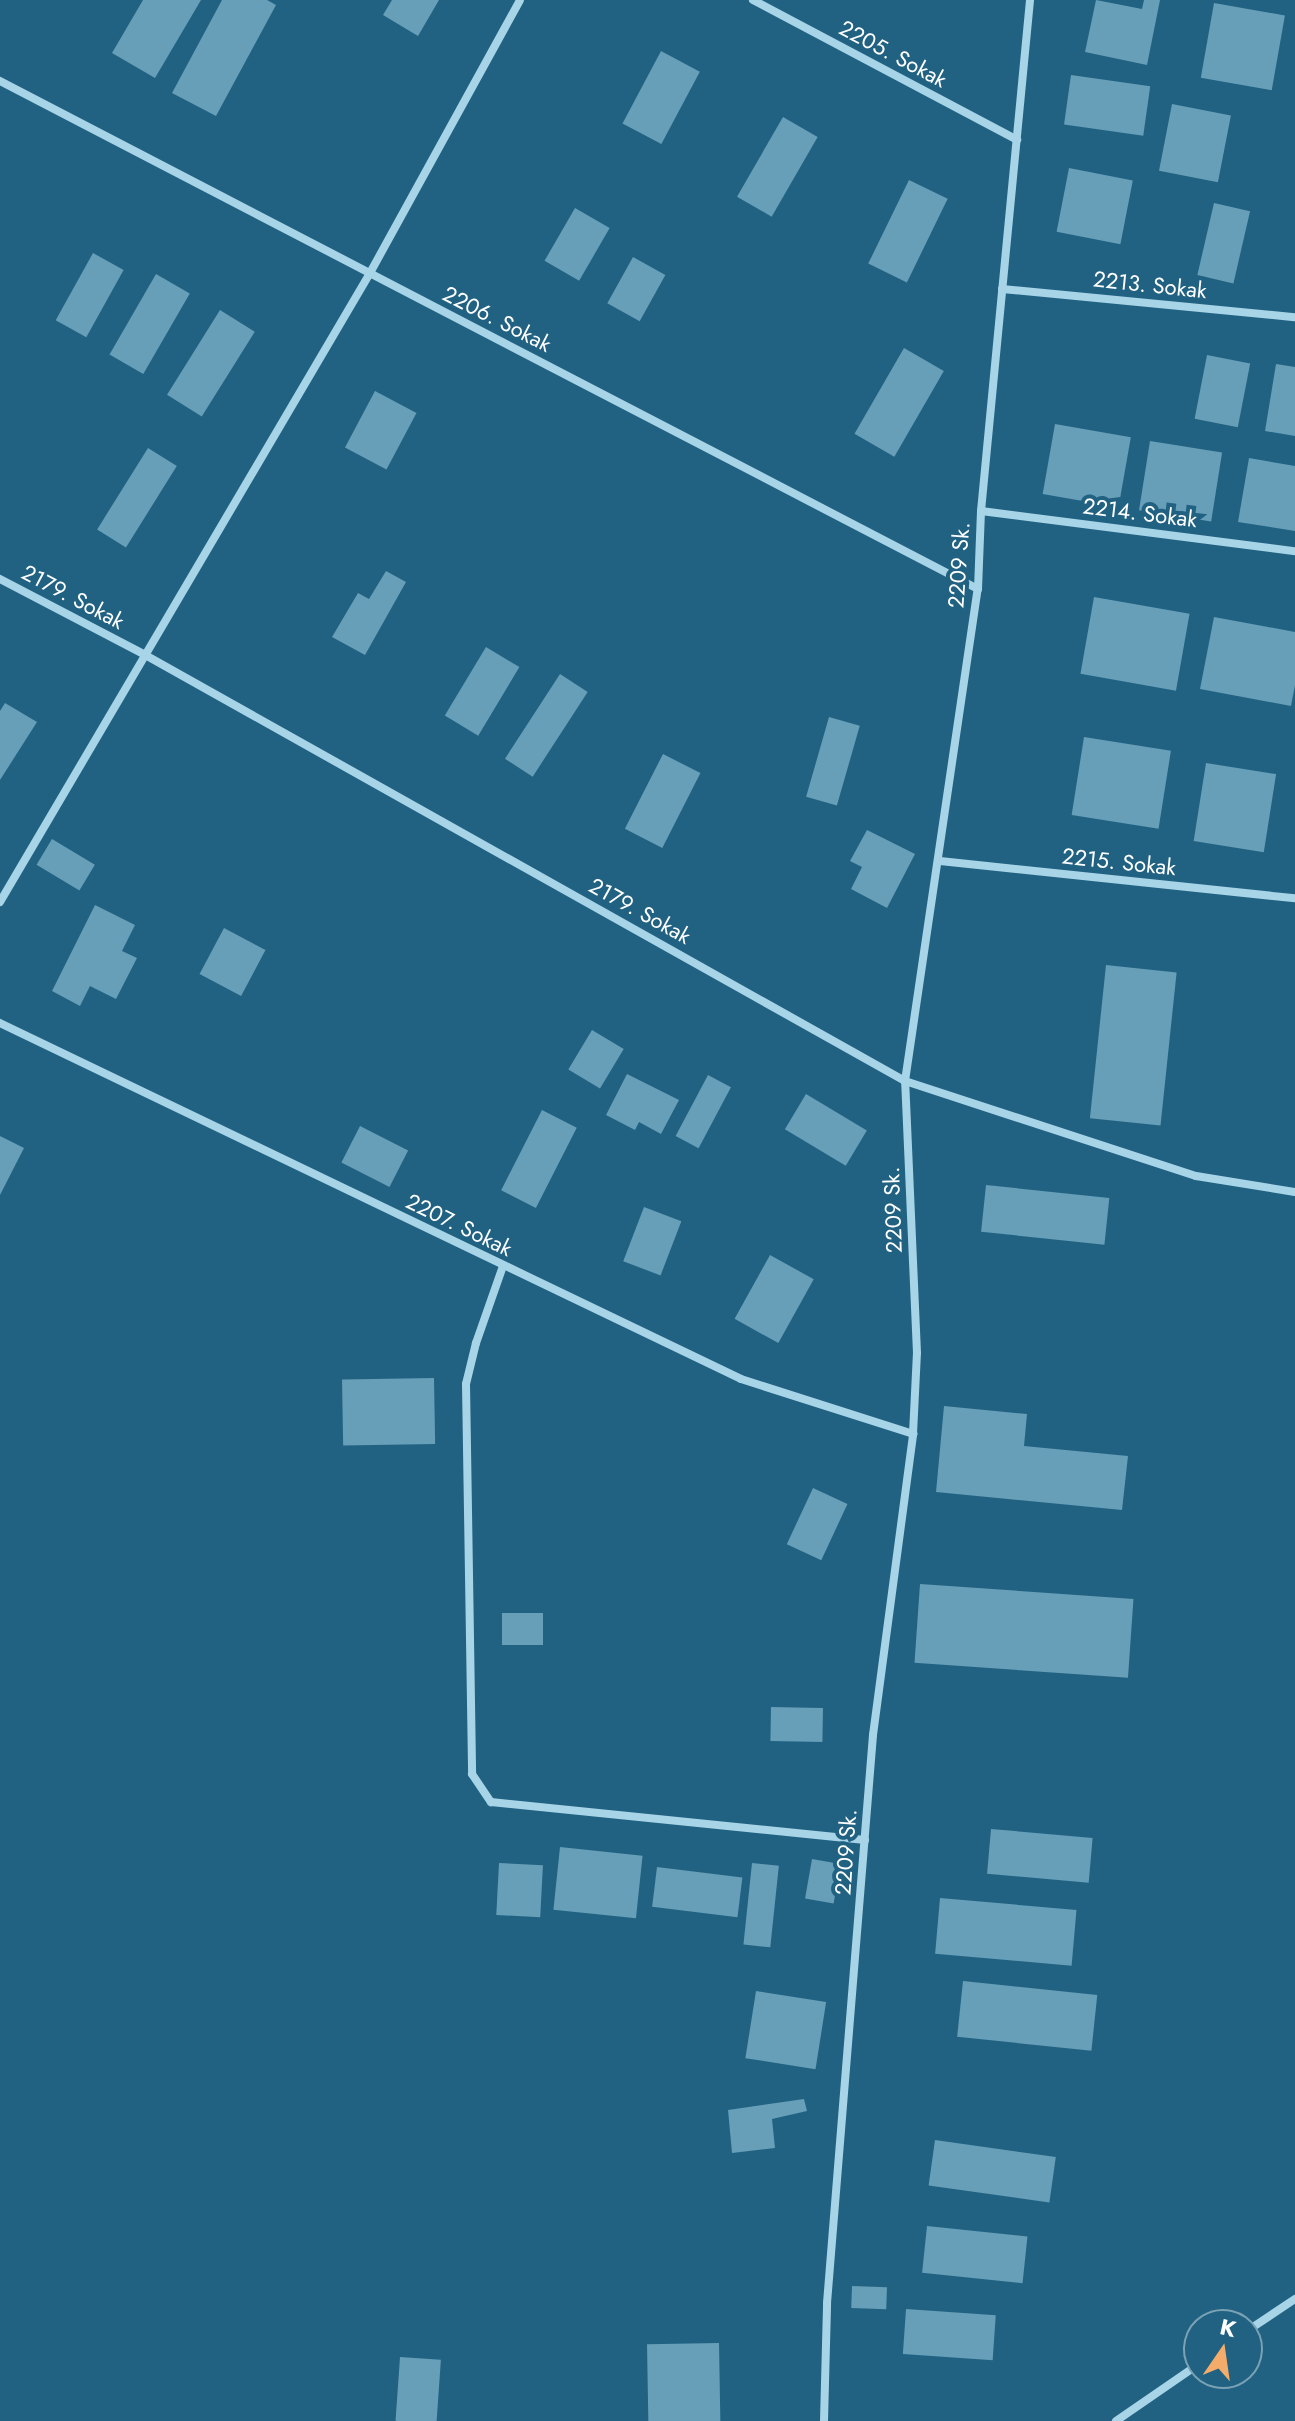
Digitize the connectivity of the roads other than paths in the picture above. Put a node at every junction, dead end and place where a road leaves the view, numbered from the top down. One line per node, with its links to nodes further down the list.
1 (520, 0): 6 (street)
2 (753, 0): 5 (street, 2205. Sokak)
3 (1030, 0): 5 (street, 2209 Sk.)
4 (0, 81): 6 (street, 2206. Sokak)
5 (1017, 140): 7 (street, 2209 Sk.)
6 (370, 273): 12 (street, 2206. Sokak); 13 (street)
7 (1002, 289): 8 (street, 2213. Sokak); 9 (street, 2209 Sk.)
8 (1295, 317)
9 (981, 511): 10 (street, 2214. Sokak); 12 (street, 2209 Sk.)
10 (1295, 551)
11 (0, 579): 13 (street, 2179. Sokak)
12 (978, 589): 14 (street, 2209 Sk.)
13 (147, 656): 16 (street); 18 (street, 2179. Sokak)
14 (940, 861): 15 (street, 2215. Sokak); 18 (street, 2209 Sk.)
15 (1295, 898)
16 (0, 902)
17 (0, 1023): 20 (street, 2207. Sokak)
18 (905, 1081): 19 (street, 2179. Sokak); 21 (street, 2209 Sk.)
19 (1295, 1192)
20 (503, 1266): 21 (street, 2207. Sokak); 22 (street)
21 (913, 1434): 22 (street, 2209 Sk.)
22 (865, 1840): 26 (street, 2209 Sk.)
23 (1295, 2299): 24 (street)
24 (1263, 2320)
25 (1183, 2375): 27 (street)
26 (824, 2421)
27 (1116, 2421)

